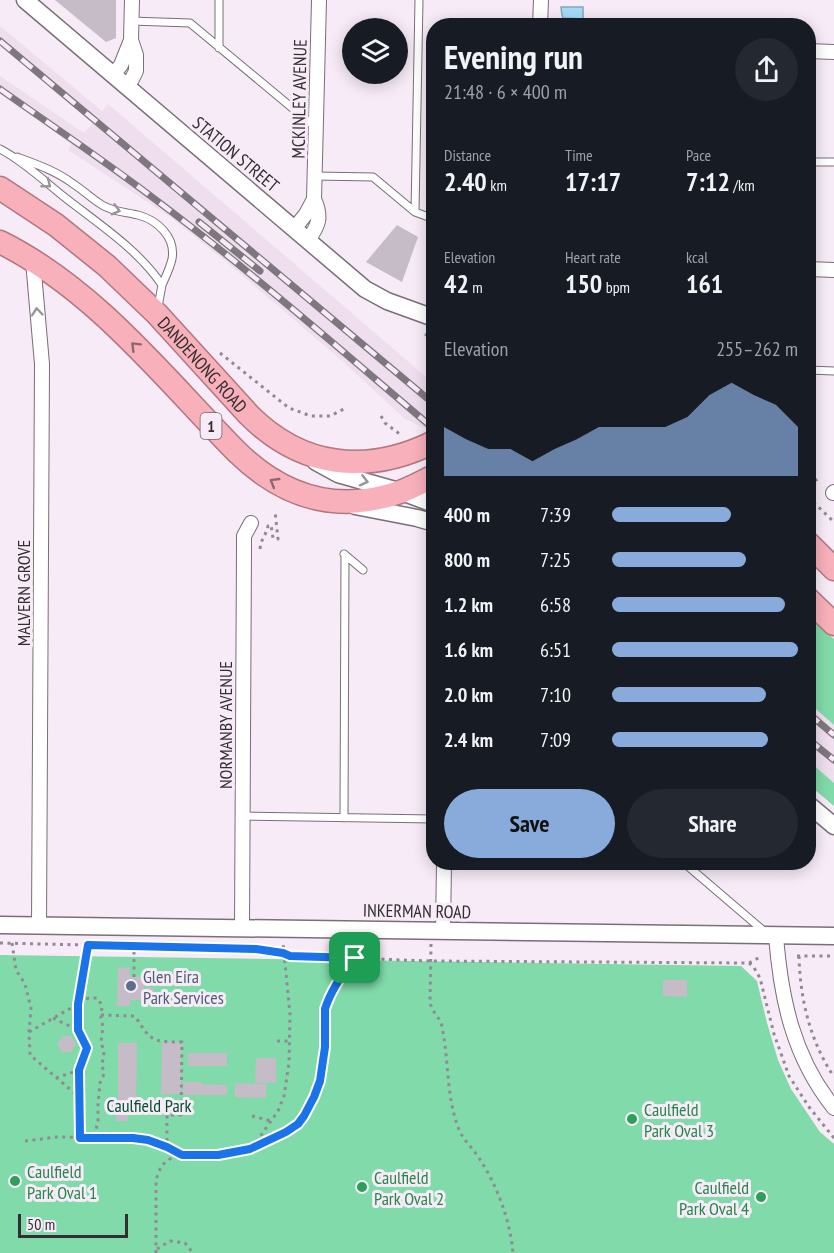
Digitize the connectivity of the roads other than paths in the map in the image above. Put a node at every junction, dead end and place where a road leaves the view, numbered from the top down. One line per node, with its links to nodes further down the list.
1 (25, 0): 13 (street, STATION STREET)
2 (132, 0): 8 (street)
3 (219, 0): 10 (lane)
4 (319, 0): 15 (street, MCKINLEY AVENUE)
5 (419, 0): 23 (lane)
6 (542, 0): 7 (street)
7 (541, 18)
8 (131, 21): 9 (street); 10 (lane)
9 (131, 40): 13 (street); 14 (street)
10 (219, 48): 15 (lane)
11 (816, 51): 12 (street)
12 (834, 52)
13 (113, 75): 14 (street, STATION STREET)
14 (127, 87): 25 (street, STATION STREET)
15 (316, 128): 20 (street, MCKINLEY AVENUE)
16 (0, 149): 17 (lane)
17 (9, 154): 31 (lane, one-way to 31); 31 (lane, one-way to 31)
18 (816, 162): 19 (lane)
19 (834, 162)
20 (315, 176): 22 (street, MCKINLEY AVENUE); 23 (lane)
21 (0, 188): 32 (highway, DANDENONG ROAD / 1)
22 (314, 199): 25 (street); 26 (street, MCKINLEY AVENUE)
23 (415, 212): 24 (lane)
24 (426, 216)
25 (294, 228): 26 (street, STATION STREET)
26 (308, 240): 33 (street, STATION STREET)
27 (0, 242): 28 (highway, DANDENONG ROAD / 1)
28 (33, 261): 40 (highway, DANDENONG ROAD / 1, one-way to 28); 57 (street, MALVERN GROVE, one-way to 28)
29 (816, 269): 30 (street)
30 (834, 270)
31 (162, 285): 32 (lane)
32 (157, 314): 37 (highway, DANDENONG ROAD / 1)
33 (426, 315)
34 (816, 370): 35 (lane)
35 (834, 371)
36 (426, 445): 37 (highway, DANDENONG ROAD / 1)
37 (293, 448): 39 (street, one-way to 39)
38 (426, 480): 39 (highway, DANDENONG ROAD / 1)
39 (402, 492): 40 (highway, DANDENONG ROAD / 1); 41 (street)
40 (329, 501): 42 (street)
41 (426, 501)
42 (426, 521)
43 (251, 523): 50 (street, NORMANBY AVENUE)
44 (816, 551): 45 (highway)
45 (834, 569)
46 (363, 570): 51 (lane)
47 (816, 607): 48 (highway)
48 (834, 624)
49 (816, 811): 53 (street)
50 (243, 816): 51 (lane); 58 (street, NORMANBY AVENUE)
51 (344, 818): 52 (lane)
52 (426, 819)
53 (834, 826)
54 (443, 870): 59 (street)
55 (693, 870): 60 (lane)
56 (0, 925): 57 (street, INKERMAN ROAD)
57 (39, 925): 58 (street, INKERMAN ROAD)
58 (242, 928): 59 (street, INKERMAN ROAD)
59 (437, 931): 60 (street, INKERMAN ROAD)
60 (773, 935): 61 (street, INKERMAN ROAD); 62 (street)
61 (834, 936)
62 (834, 1107)

